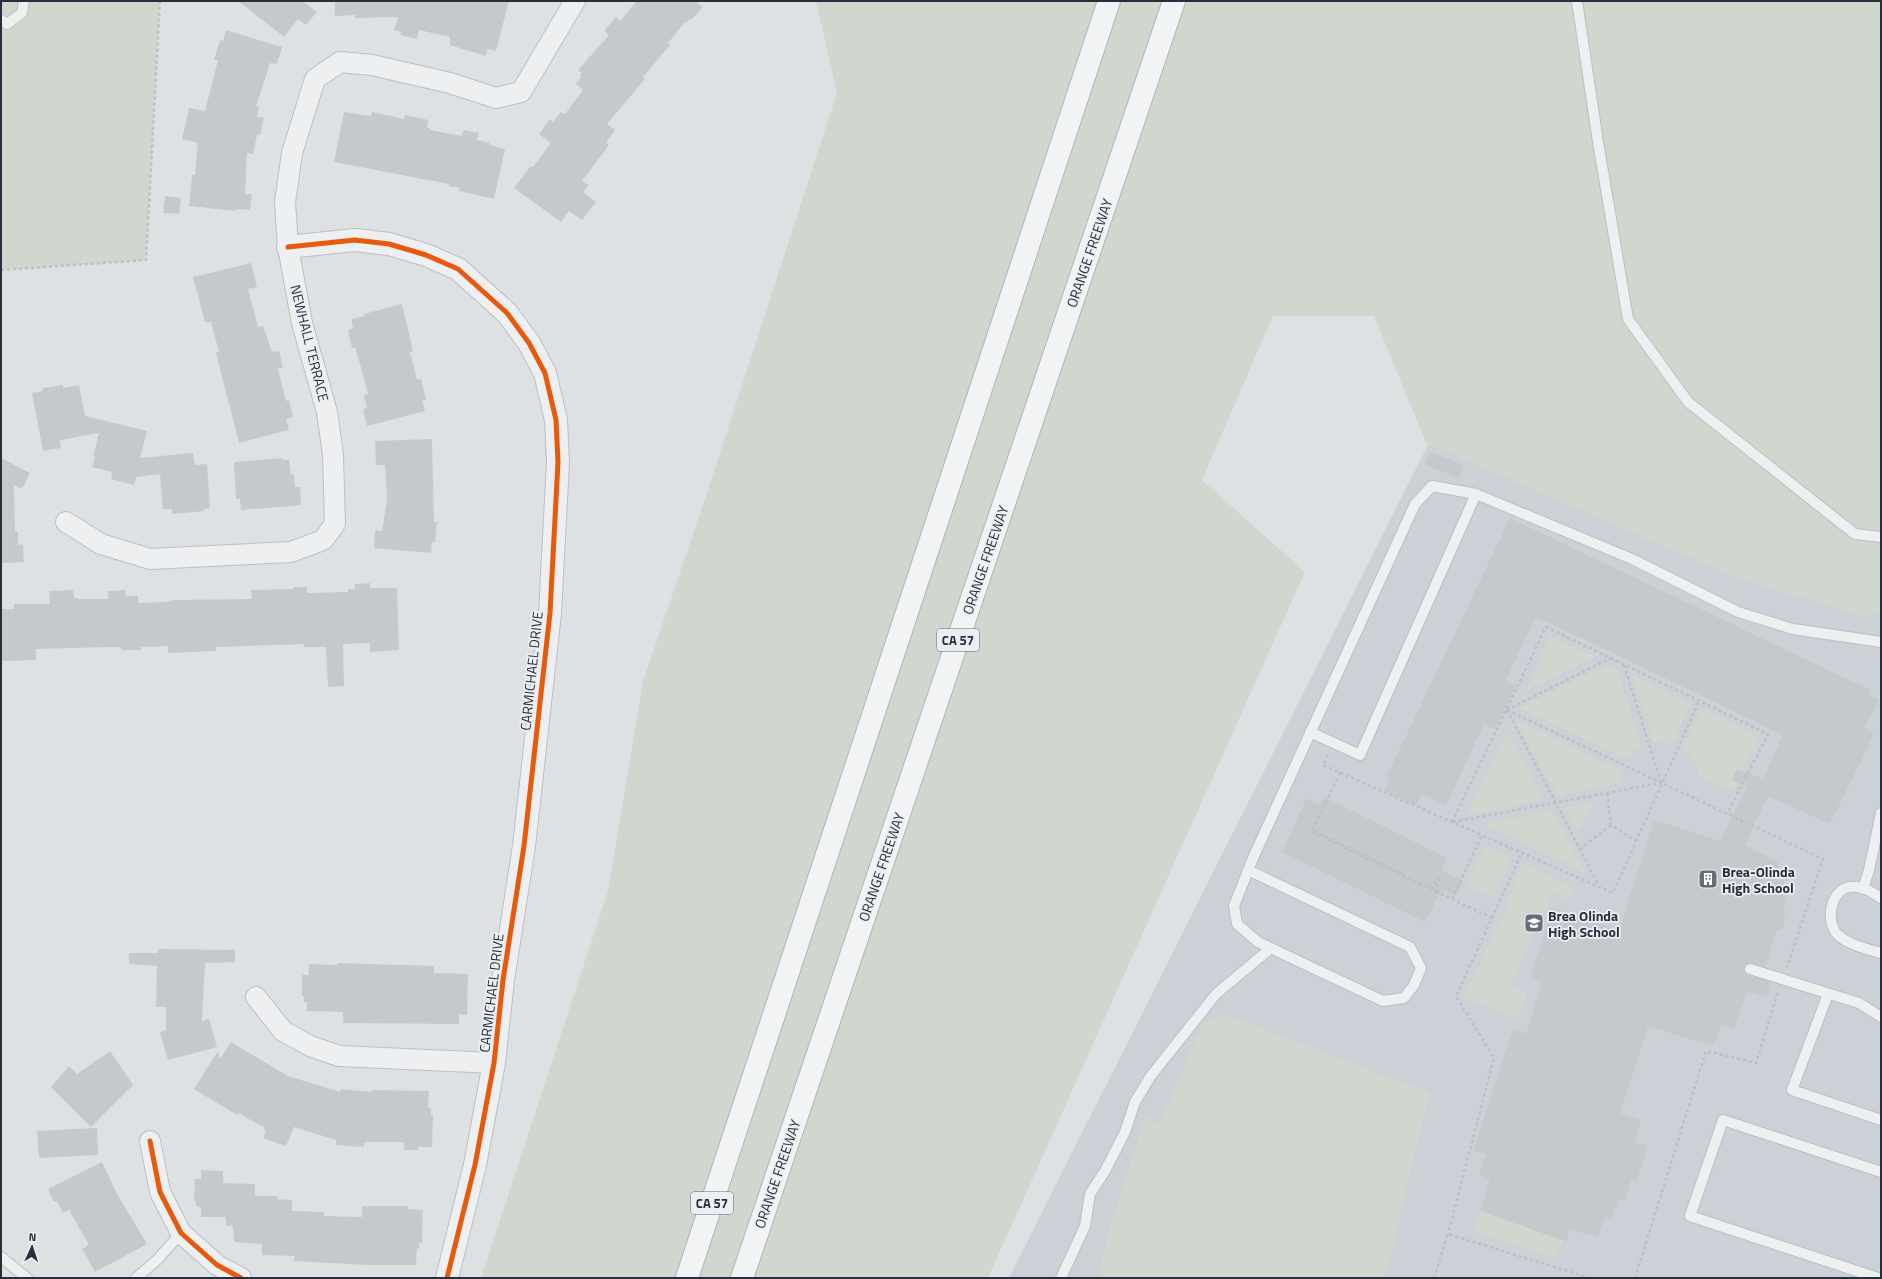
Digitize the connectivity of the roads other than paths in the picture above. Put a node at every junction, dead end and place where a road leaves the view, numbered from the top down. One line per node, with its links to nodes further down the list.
1 (24, 1): 6 (lane)
2 (575, 1): 7 (street, NEWHALL TERRACE)
3 (1110, 1): 33 (highway, CA 57)
4 (1174, 1): 34 (highway, ORANGE FREEWAY / CA 57)
5 (1577, 1): 10 (lane)
6 (1, 20)
7 (288, 247): 9 (street, NEWHALL TERRACE); 23 (street, CARMICHAEL DRIVE)
8 (1476, 494): 11 (lane); 12 (lane); 12 (lane)
9 (66, 522)
10 (1881, 537)
11 (1881, 642)
12 (1310, 732): 14 (lane)
13 (1881, 813): 15 (lane)
14 (1248, 870): 17 (lane); 17 (lane)
15 (1863, 889): 16 (lane); 18 (lane)
16 (1881, 898)
17 (1271, 948): 35 (lane)
18 (1880, 952)
19 (1750, 969): 20 (lane)
20 (1828, 994): 22 (lane); 24 (lane)
21 (256, 997): 23 (street)
22 (1881, 1016)
23 (494, 1063): 32 (street, CARMICHAEL DRIVE)
24 (1881, 1120)
25 (150, 1141): 27 (street)
26 (1881, 1172): 36 (lane)
27 (181, 1232): 30 (lane); 31 (street)
28 (1, 1257): 29 (lane)
29 (27, 1278)
30 (136, 1278)
31 (241, 1278)
32 (447, 1278)
33 (687, 1278)
34 (742, 1278)
35 (1061, 1278)
36 (1878, 1278)

